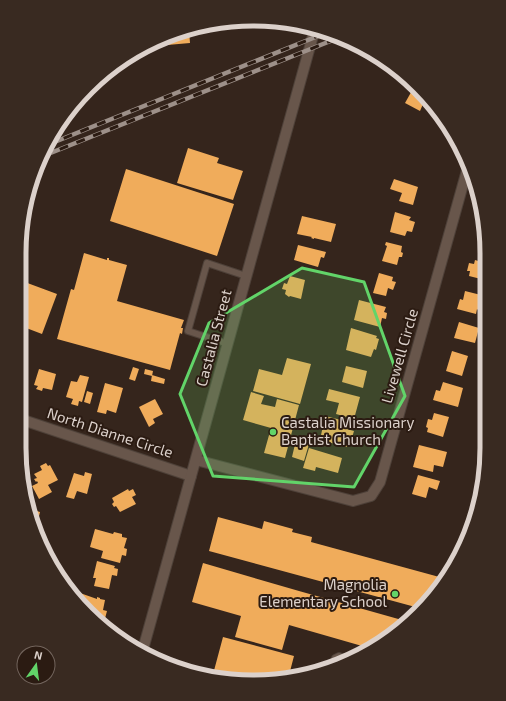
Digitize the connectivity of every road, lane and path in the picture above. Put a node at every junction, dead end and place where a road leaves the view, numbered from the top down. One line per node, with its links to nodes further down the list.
1 (313, 34): 3 (street, Castalia Street)
2 (466, 174): 6 (street, Livewell Circle)
3 (246, 276): 4 (street, Castalia Street); 4 (lane)
4 (228, 344): 6 (street, Castalia Street)
5 (26, 421): 7 (street, North Dianne Circle)
6 (196, 460): 7 (street, Castalia Street)
7 (191, 476): 8 (street, Castalia Street)
8 (144, 647)

